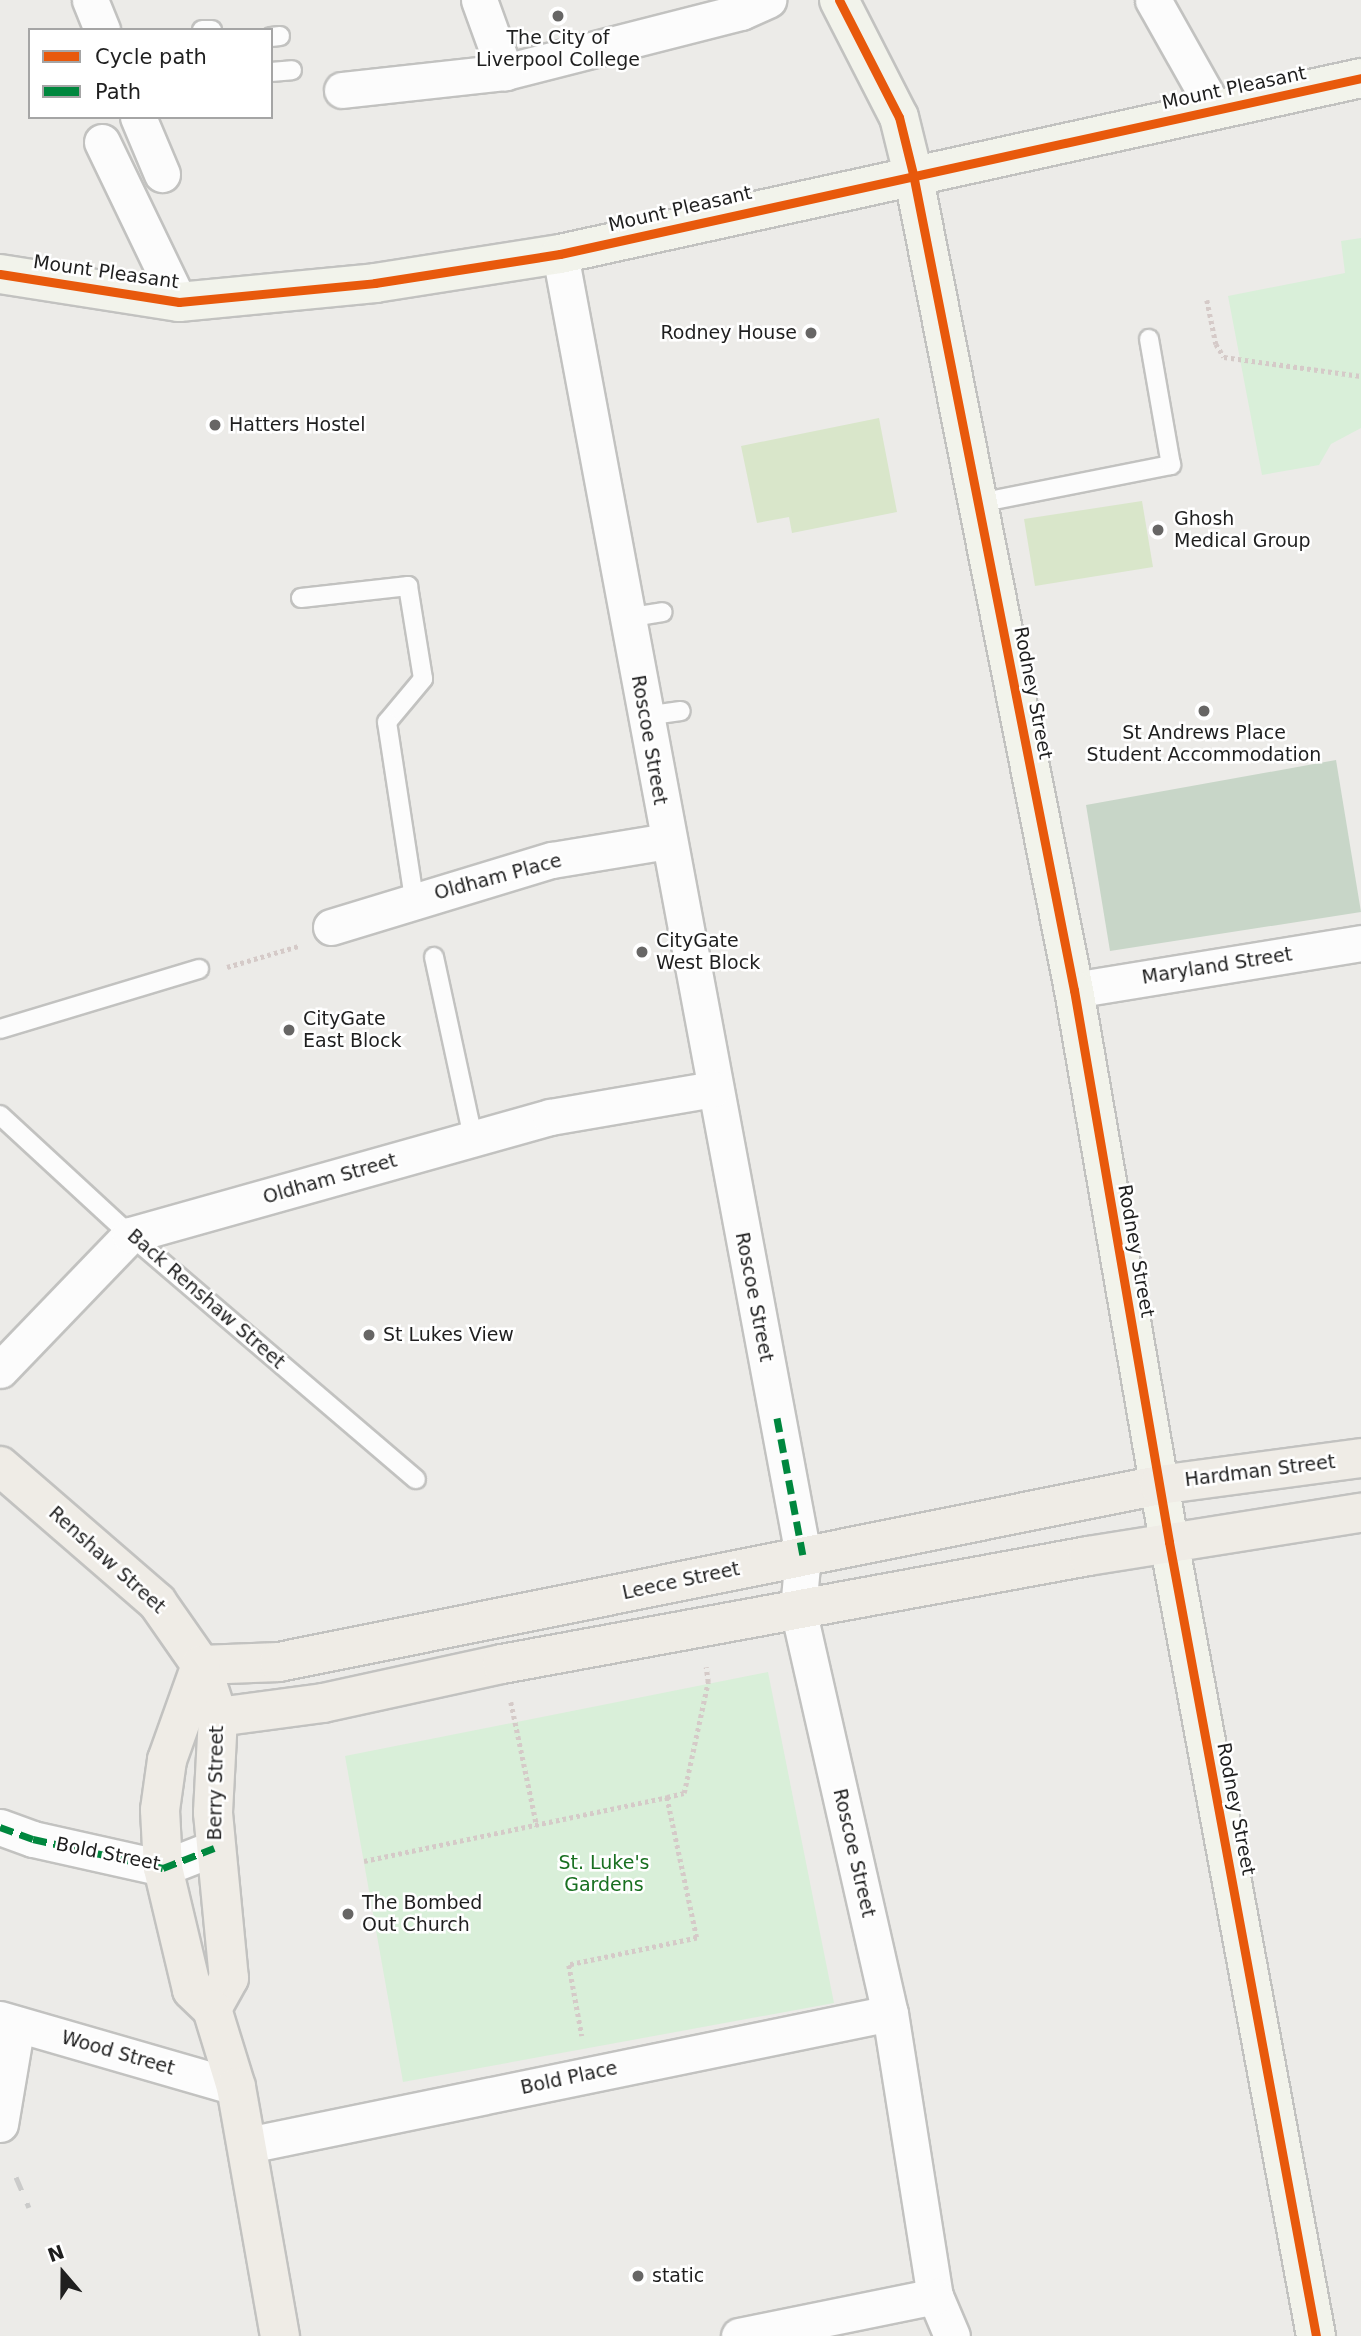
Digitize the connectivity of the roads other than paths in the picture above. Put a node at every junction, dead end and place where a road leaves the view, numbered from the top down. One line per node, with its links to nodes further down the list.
1 (90, 0): 6 (street)
2 (479, 0): 9 (street)
3 (768, 0): 9 (street)
4 (839, 0): 16 (street, Rodney Street)
5 (1153, 0): 12 (street)
6 (102, 28)
7 (292, 69): 8 (lane)
8 (273, 72)
9 (505, 72): 11 (street)
10 (1361, 78): 12 (street, Mount Pleasant)
11 (342, 90)
12 (1215, 110): 16 (street, Mount Pleasant)
13 (139, 119): 15 (street)
14 (102, 142): 19 (street)
15 (162, 174)
16 (913, 174): 17 (street, Mount Pleasant); 21 (street, Rodney Street)
17 (560, 254): 19 (street, Mount Pleasant); 24 (street, Roscoe Street)
18 (0, 274): 19 (street, Mount Pleasant)
19 (179, 302)
20 (1149, 339): 21 (lane)
21 (979, 503): 33 (street, Rodney Street)
22 (301, 598): 28 (lane)
23 (663, 612): 24 (lane)
24 (626, 618): 26 (street, Roscoe Street)
25 (681, 711): 26 (lane)
26 (645, 716): 27 (street, Roscoe Street)
27 (667, 841): 28 (street, Oldham Place); 35 (street, Roscoe Street)
28 (414, 899): 29 (street, Oldham Place)
29 (331, 927)
30 (1361, 943): 33 (street, Maryland Street)
31 (434, 957): 37 (lane)
32 (199, 969): 34 (lane)
33 (1074, 990): 43 (street, Rodney Street)
34 (0, 1029)
35 (714, 1089): 37 (street, Oldham Street); 46 (street, Roscoe Street)
36 (0, 1115): 38 (lane, Back Renshaw Street)
37 (473, 1138): 38 (street, Oldham Street)
38 (130, 1235): 39 (street); 42 (lane, Back Renshaw Street)
39 (0, 1370)
40 (1361, 1458): 43 (main road, Hardman Street)
41 (0, 1466): 48 (main road, Renshaw Street)
42 (416, 1479)
43 (1159, 1485): 45 (street, Rodney Street); 46 (main road, Leece Street)
44 (1361, 1513): 45 (main road)
45 (1169, 1542): 47 (main road); 63 (street, Rodney Street)
46 (803, 1555): 47 (street, Roscoe Street); 48 (main road, Leece Street)
47 (798, 1609): 49 (main road); 54 (street, Roscoe Street)
48 (201, 1665): 49 (main road, Berry Street); 52 (main road, Berry Street)
49 (218, 1717): 51 (main road, Berry Street)
50 (0, 1827): 52 (street, Bold Street)
51 (214, 1848): 52 (street, Bold Street); 53 (main road, Berry Street)
52 (163, 1868): 53 (main road, Berry Street)
53 (212, 2009): 56 (main road, Berry Street)
54 (890, 2013): 58 (street, Bold Place); 59 (street, Roscoe Street)
55 (9, 2022): 56 (street, Wood Street); 57 (street)
56 (236, 2087): 58 (main road, Berry Street)
57 (0, 2124)
58 (248, 2145): 60 (main road, Berry Street)
59 (935, 2296): 61 (street); 62 (street, Roscoe Street)
60 (280, 2336)
61 (739, 2336)
62 (952, 2336)
63 (1316, 2336)

